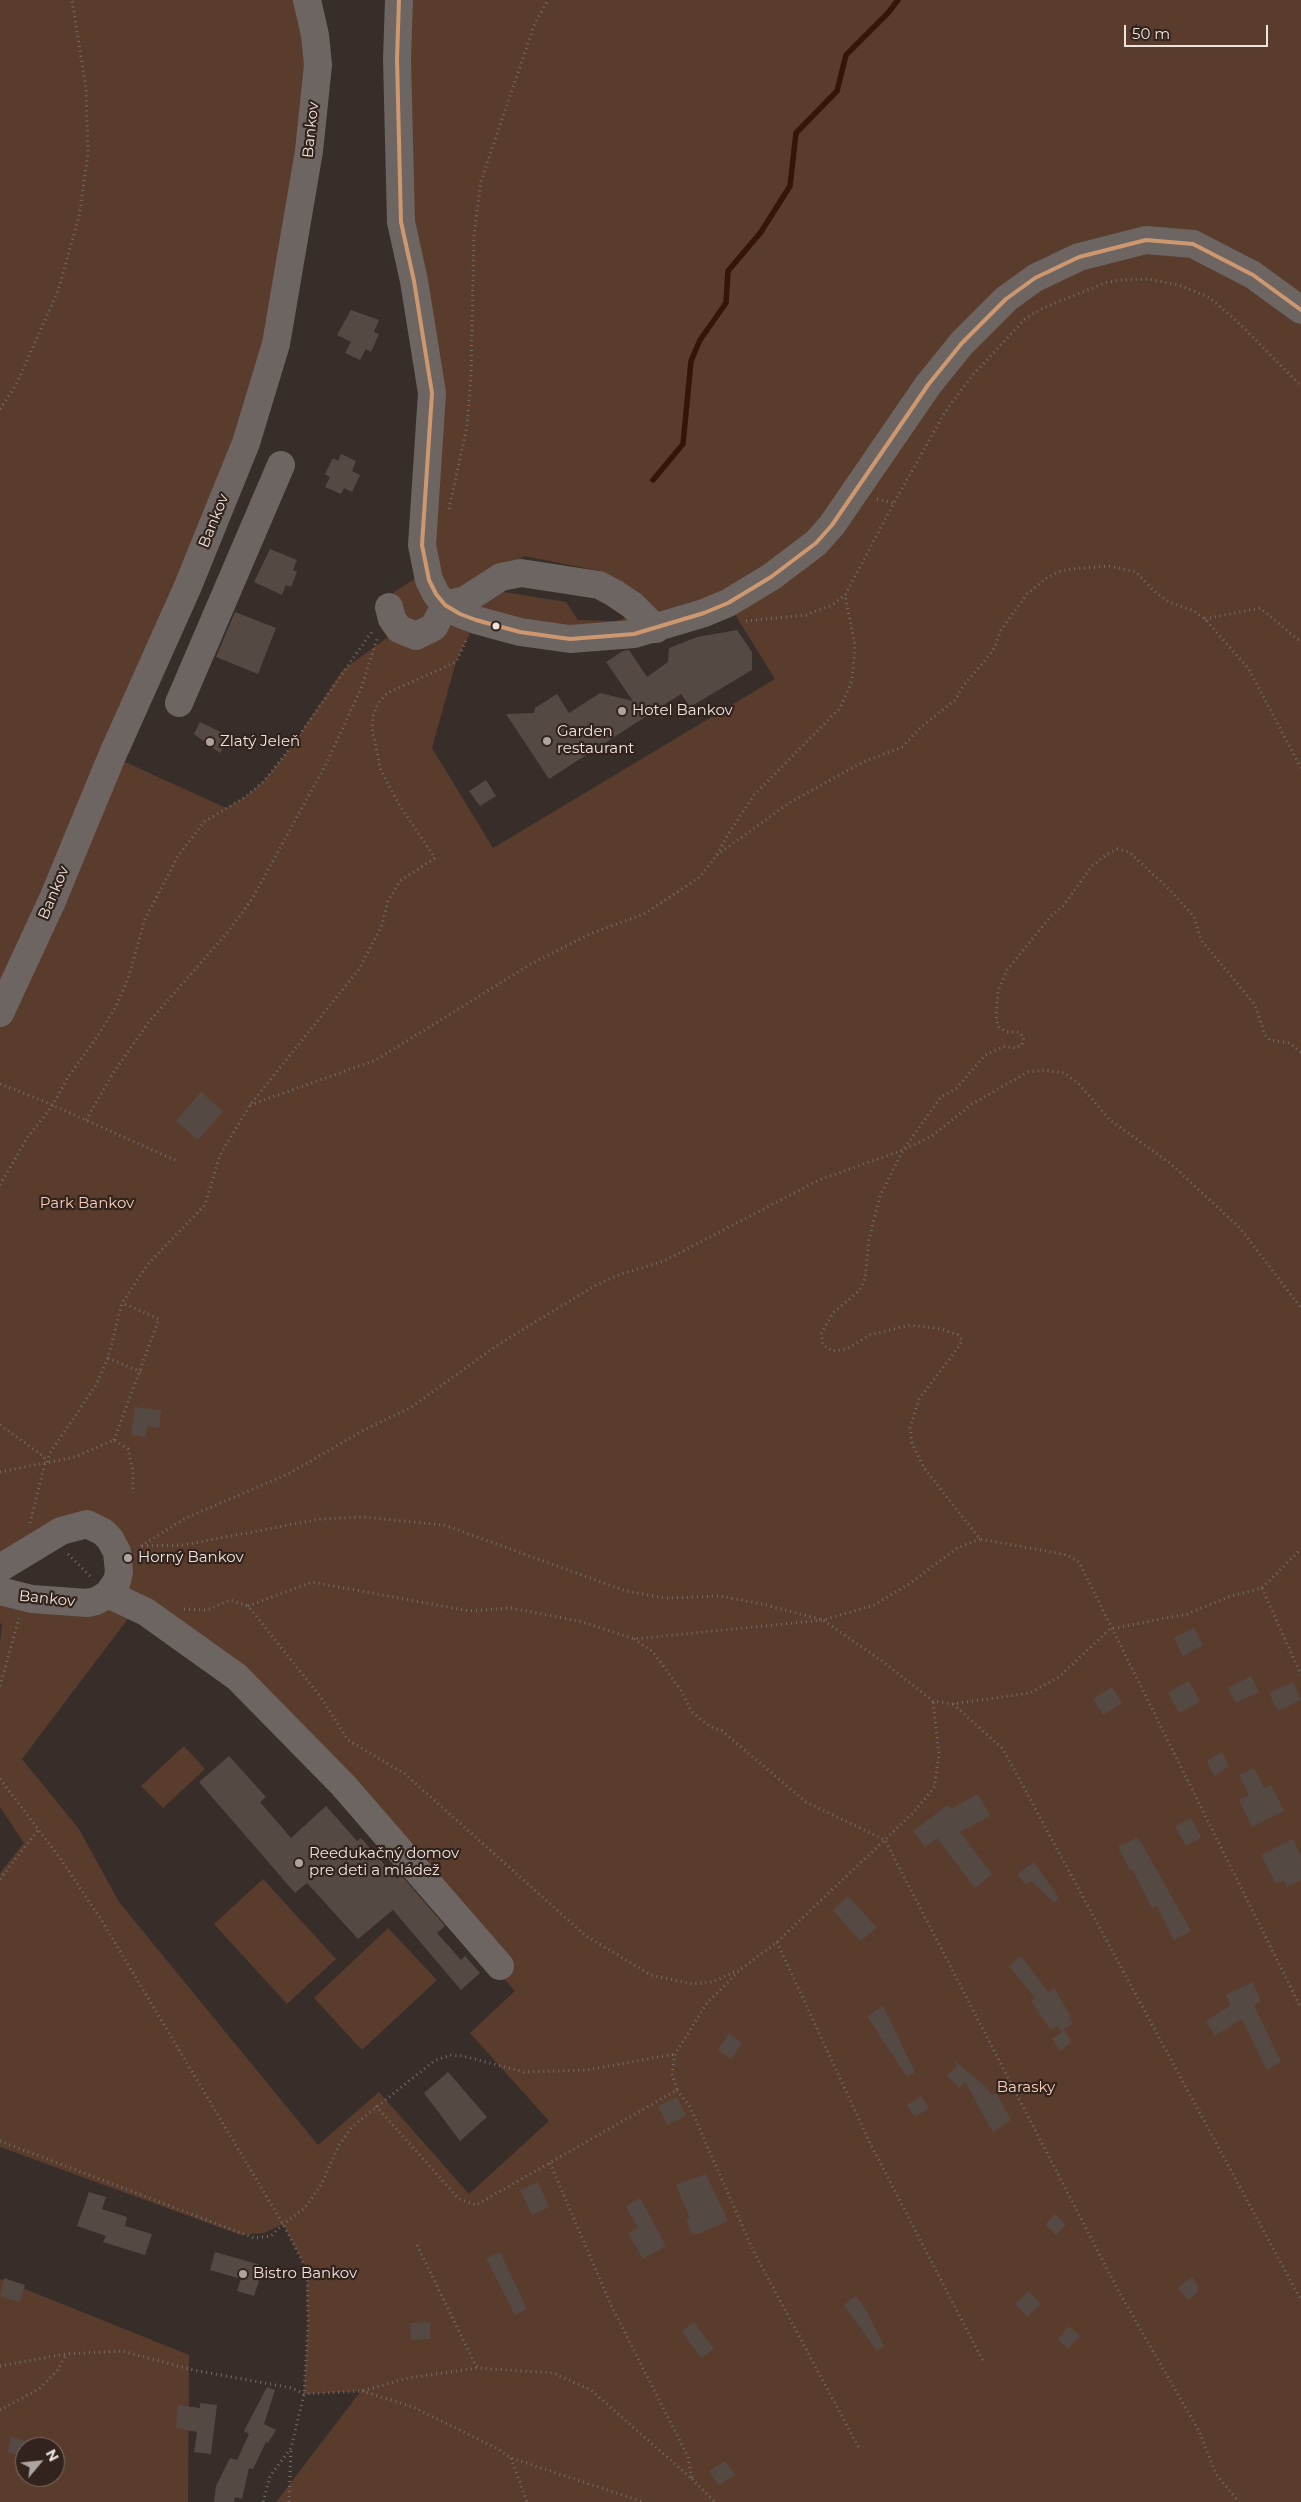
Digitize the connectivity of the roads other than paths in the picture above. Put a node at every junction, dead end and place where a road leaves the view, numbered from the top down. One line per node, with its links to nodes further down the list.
1 (306, 0): 5 (street, Bankov)
2 (399, 0): 6 (street)
3 (1301, 310): 8 (street)
4 (282, 465): 9 (street)
5 (188, 586): 9 (street); 11 (street, Bankov)
6 (445, 605): 7 (street); 8 (street); 8 (street)
7 (390, 613)
8 (656, 629)
9 (200, 655): 10 (street)
10 (179, 703)
11 (0, 1013)
12 (0, 1568): 14 (street)
13 (7, 1594): 14 (street, Bankov)
14 (108, 1594): 15 (street)
15 (500, 1966)

